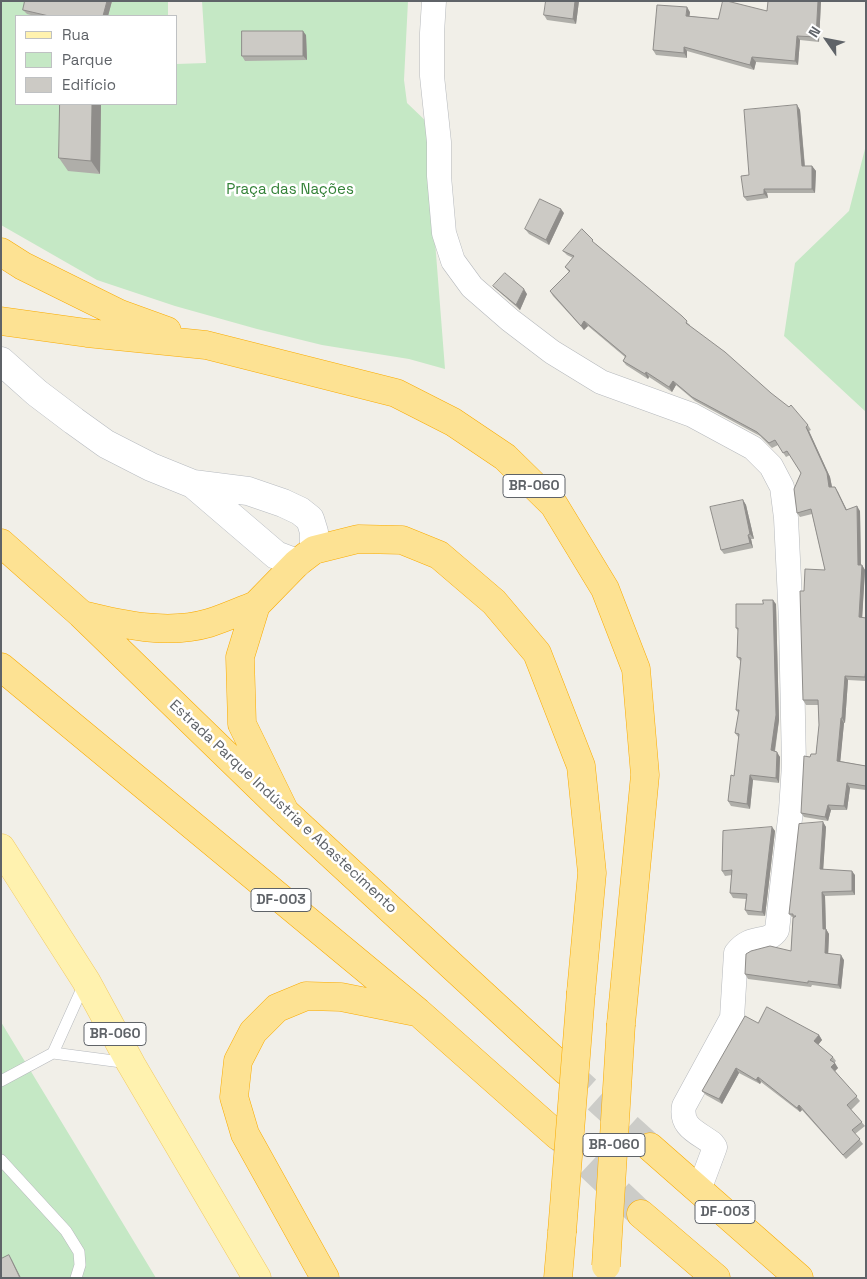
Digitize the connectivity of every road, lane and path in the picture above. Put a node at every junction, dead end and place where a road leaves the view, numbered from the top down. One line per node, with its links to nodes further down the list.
1 (434, 1): 25 (street)
2 (1, 252): 4 (highway)
3 (2, 321): 4 (highway, BR-060)
4 (206, 346): 27 (highway, BR-060, bridge)
5 (1, 361): 6 (street)
6 (193, 484): 8 (street); 8 (street)
7 (1, 543): 10 (highway, Estrada Parque Indústria e Abastecimento)
8 (305, 556): 9 (highway); 31 (highway, BR-060, bridge)
9 (256, 605): 10 (highway); 14 (highway)
10 (81, 614): 14 (highway, Estrada Parque Indústria e Abastecimento)
11 (1, 667): 13 (highway, DF-003)
12 (1, 678): 13 (highway)
13 (29, 692): 17 (highway, DF-003)
14 (285, 812): 20 (highway, Estrada Parque Indústria e Abastecimento)
15 (1, 848): 16 (main road, BR-060)
16 (86, 981): 18 (lane); 19 (main road, BR-060)
17 (418, 1012): 22 (highway, DF-003); 30 (highway)
18 (53, 1053): 19 (lane); 21 (lane)
19 (131, 1064): 29 (main road, BR-060)
20 (566, 1071)
21 (1, 1080)
22 (558, 1136)
23 (650, 1147): 25 (highway, DF-003)
24 (1, 1160): 28 (lane)
25 (699, 1190): 33 (highway, DF-003)
26 (641, 1214): 32 (highway)
27 (606, 1272)
28 (76, 1278)
29 (257, 1278)
30 (325, 1278)
31 (558, 1278)
32 (716, 1278)
33 (799, 1278)

